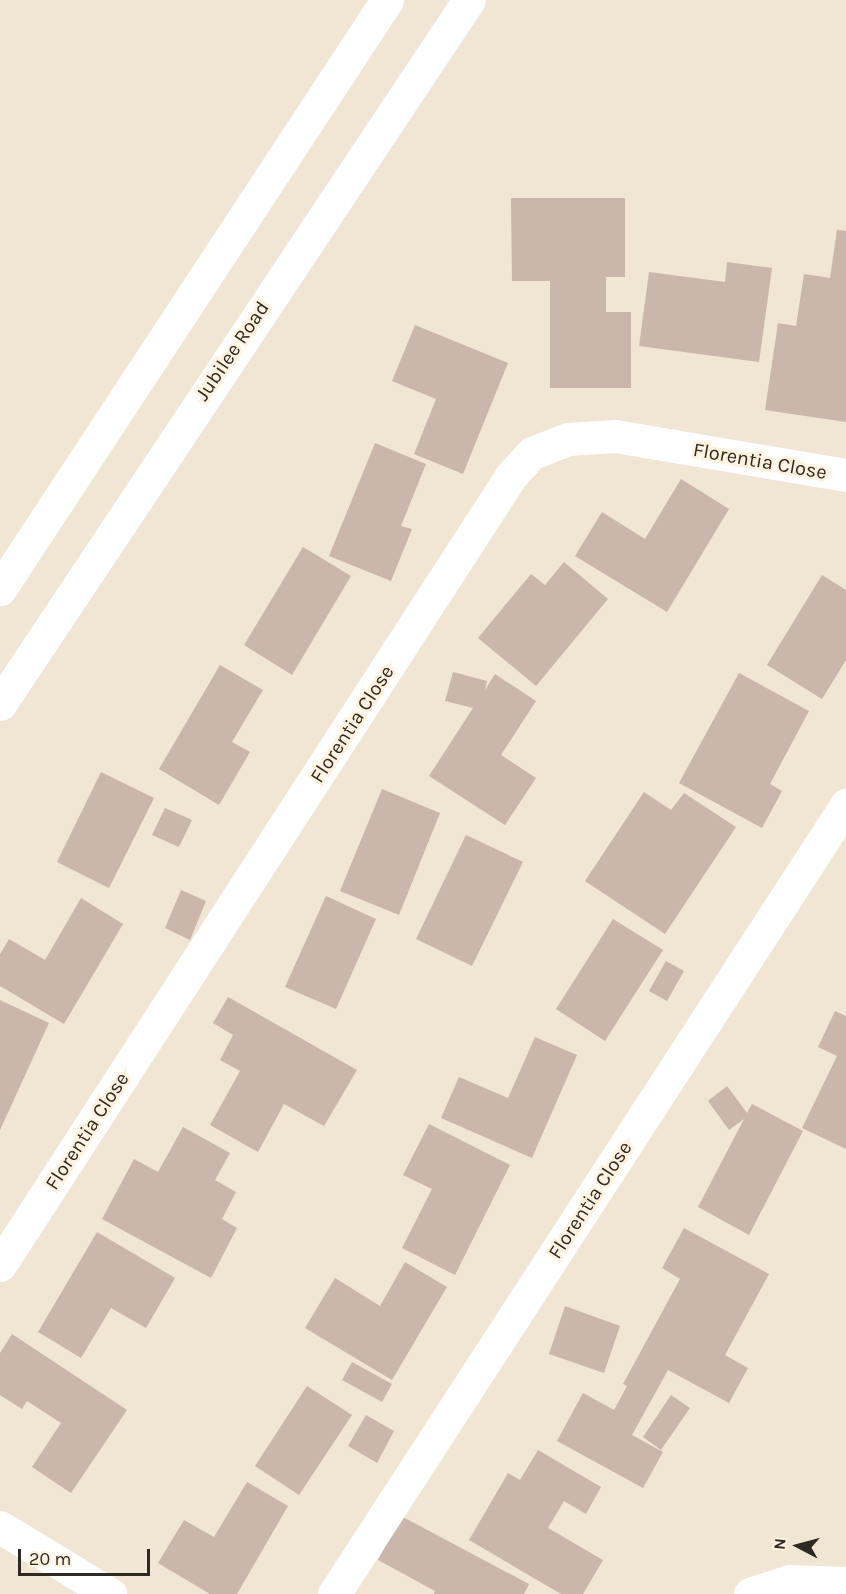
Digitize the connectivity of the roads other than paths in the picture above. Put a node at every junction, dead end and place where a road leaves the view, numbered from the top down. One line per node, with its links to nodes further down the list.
1 (387, 0): 6 (street)
2 (469, 0): 4 (street, Jubilee Road)
3 (489, 0): 4 (street)
4 (444, 41): 7 (street, Jubilee Road)
5 (846, 476): 9 (street, Florentia Close)
6 (0, 589)
7 (0, 704)
8 (846, 805): 13 (street, Florentia Close)
9 (0, 1265)
10 (0, 1527): 12 (street)
11 (846, 1583): 14 (street)
12 (110, 1594)
13 (334, 1594)
14 (750, 1594)

